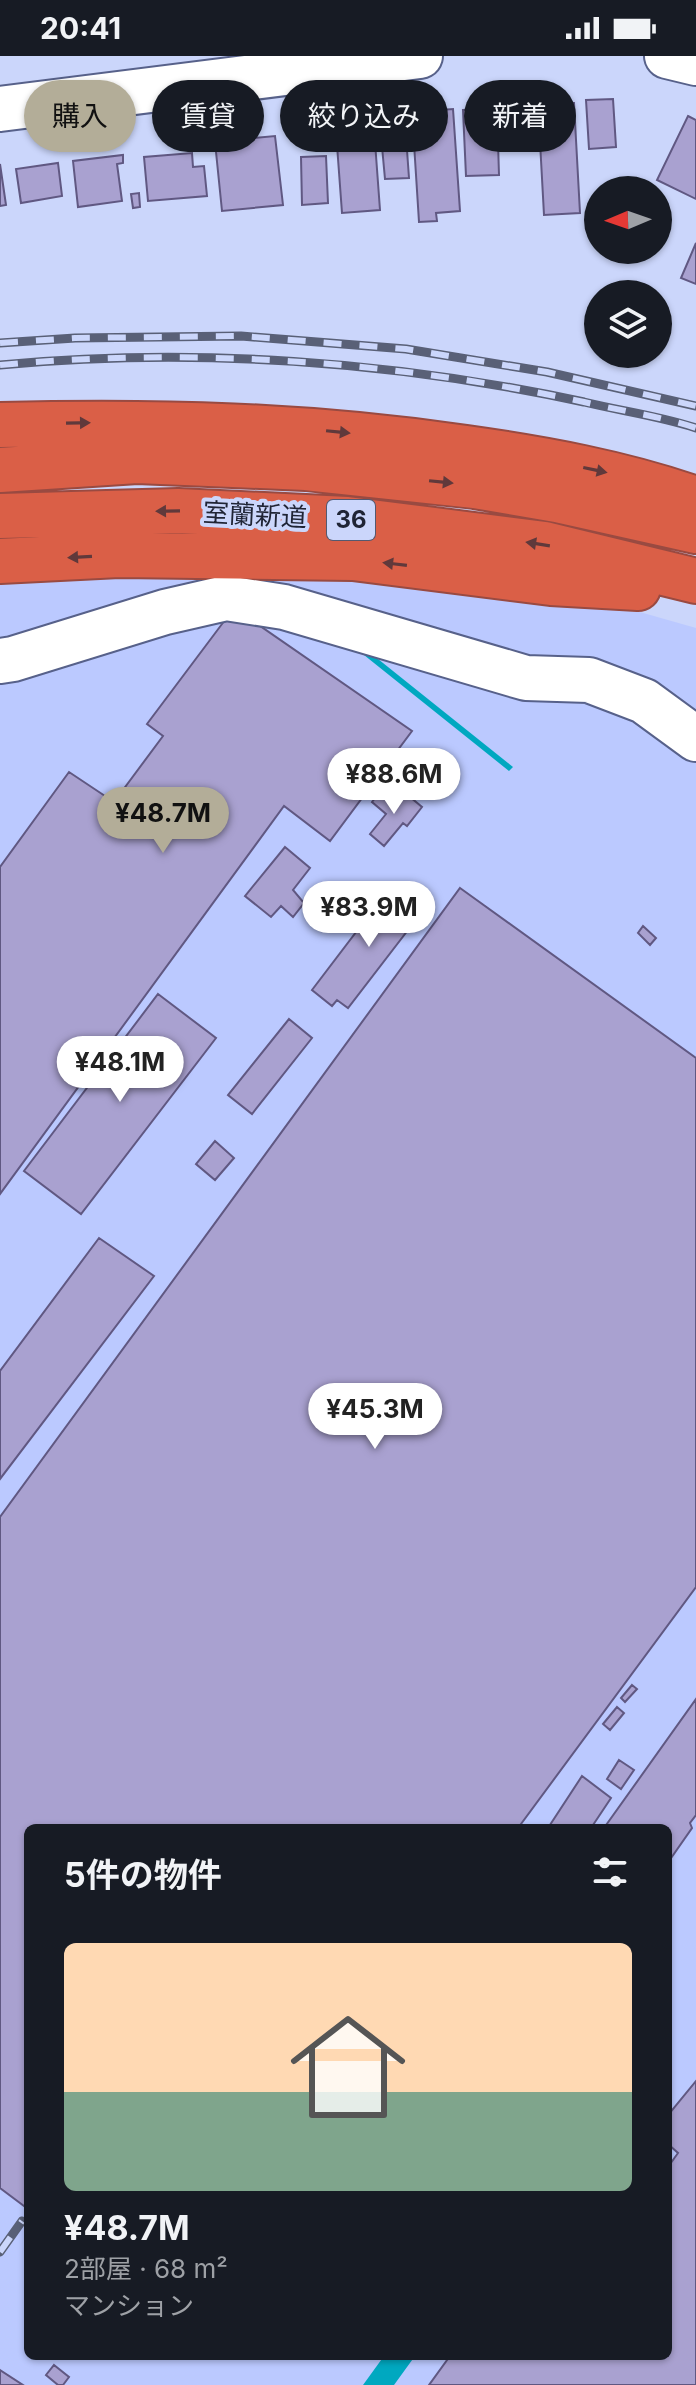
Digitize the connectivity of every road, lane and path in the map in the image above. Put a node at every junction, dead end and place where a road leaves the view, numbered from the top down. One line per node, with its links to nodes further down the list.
1 (119, 56): 6 (street)
2 (420, 56): 4 (street)
3 (667, 56): 5 (street)
4 (378, 59): 7 (street)
5 (696, 63)
6 (108, 80)
7 (136, 91)
8 (24, 106): 9 (street)
9 (0, 109)
10 (0, 425): 12 (highway, one-way to 12)
11 (0, 470): 14 (highway, 室蘭新道 / 36, one-way to 14)
12 (696, 499)
13 (0, 516): 16 (highway, 室蘭新道 / 36, one-way to 13)
14 (696, 531)
15 (0, 561): 17 (highway, one-way to 15)
16 (696, 581)
17 (696, 591)
18 (0, 661): 19 (street)
19 (696, 739)

